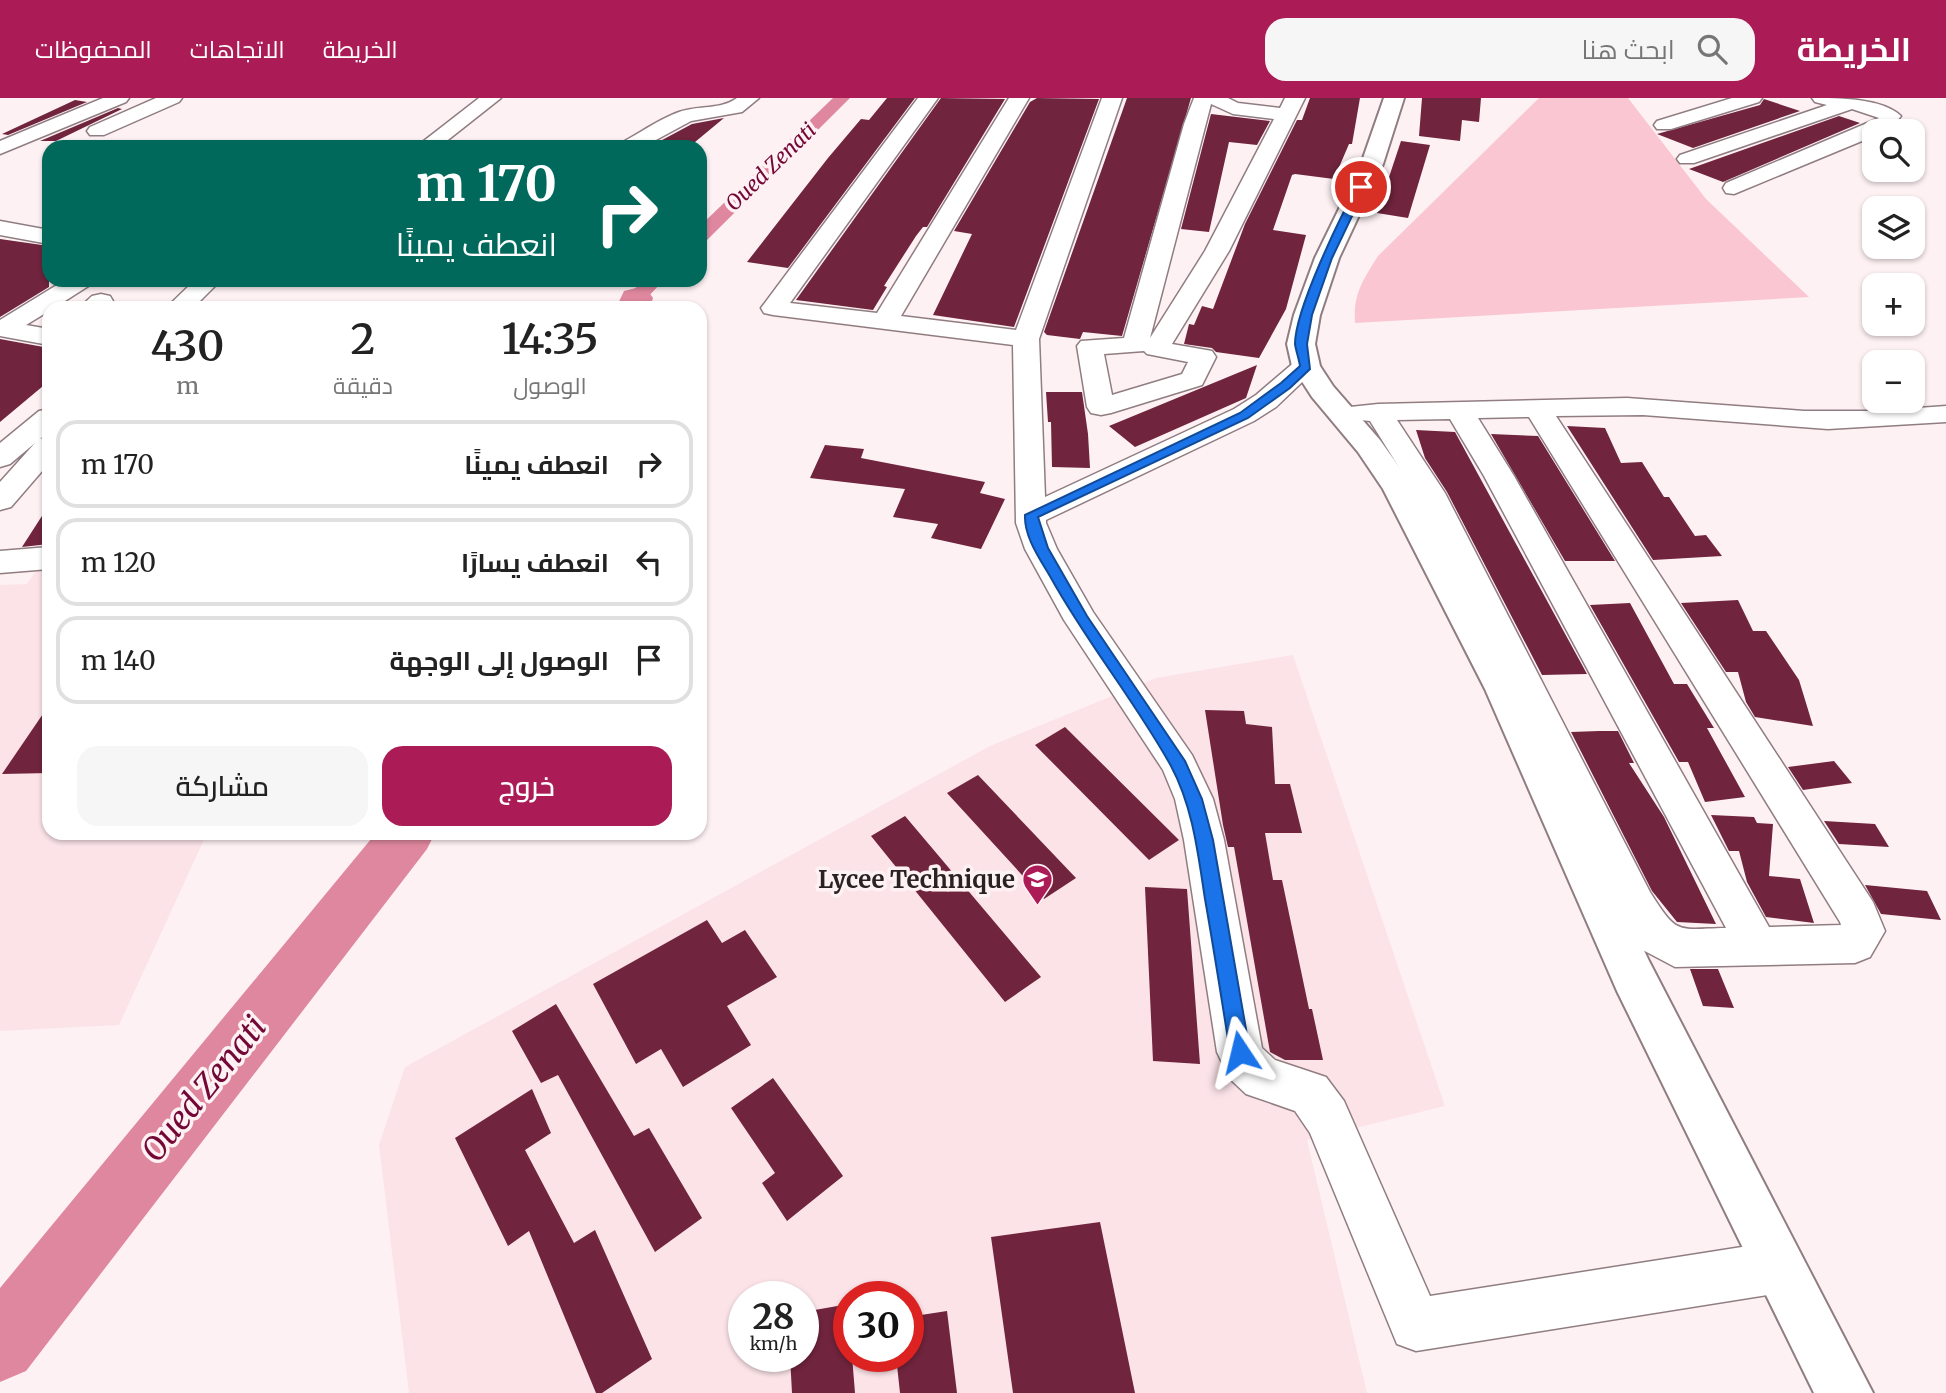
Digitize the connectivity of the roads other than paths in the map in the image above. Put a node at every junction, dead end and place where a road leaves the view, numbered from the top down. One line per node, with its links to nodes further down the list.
1 (119, 98): 19 (street)
2 (172, 98): 16 (street)
3 (491, 98): 17 (street)
4 (749, 98): 18 (street)
5 (929, 98): 29 (street)
6 (1019, 98): 29 (street)
7 (1112, 98): 32 (street)
8 (1204, 98): 14 (street)
9 (1214, 98): 14 (street)
10 (1394, 98): 33 (main road)
11 (1752, 98): 15 (street)
12 (1822, 98): 13 (street)
13 (1851, 103): 20 (street); 21 (street)
14 (1290, 107)
15 (1664, 125)
16 (78, 140)
17 (435, 140)
18 (642, 140)
19 (0, 148)
20 (1687, 159)
21 (1734, 188)
22 (0, 228): 23 (street)
23 (42, 236)
24 (70, 287): 26 (street)
25 (201, 287): 27 (street)
26 (47, 301)
27 (186, 301)
28 (42, 304): 30 (street)
29 (884, 323): 32 (street)
30 (2, 328): 31 (street)
31 (42, 336)
32 (1026, 339): 42 (street)
33 (1306, 366): 36 (main road); 42 (street)
34 (1537, 408): 35 (street); 37 (street); 45 (street)
35 (1459, 410): 36 (street); 45 (street)
36 (1359, 413): 45 (street); 46 (main road)
37 (1946, 414)
38 (42, 423): 40 (street)
39 (42, 453): 41 (street)
40 (0, 457)
41 (0, 500)
42 (1032, 515): 46 (street)
43 (42, 559): 44 (street)
44 (0, 562)
45 (1758, 947)
46 (1780, 1268): 47 (main road)
47 (1844, 1393)

